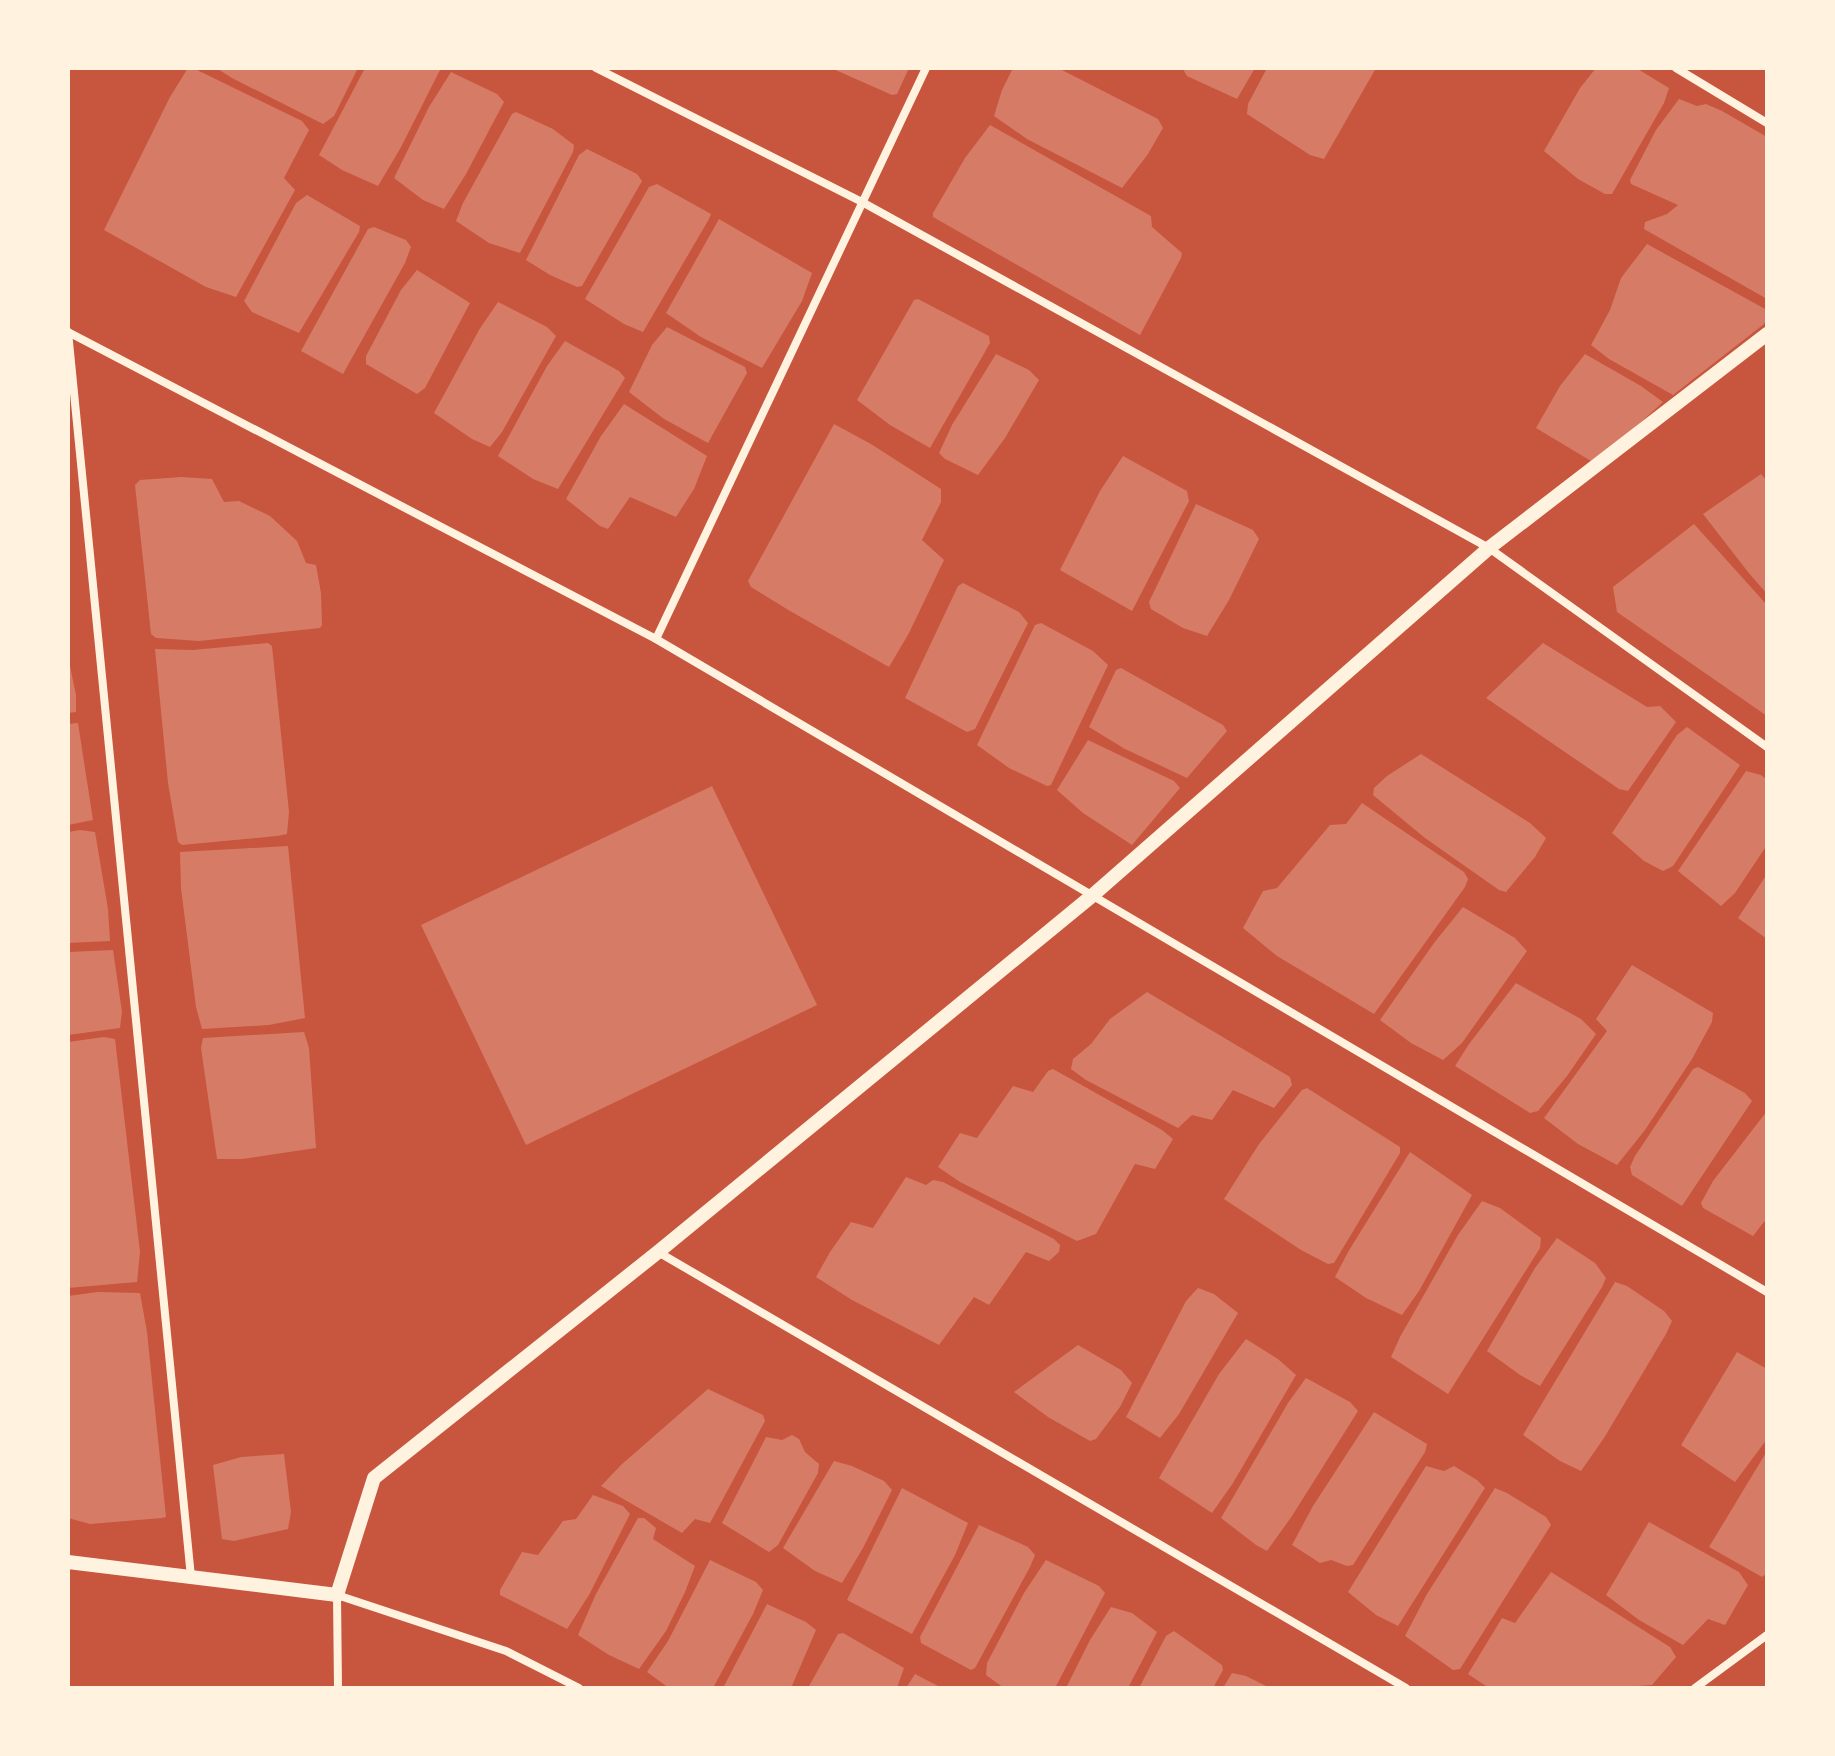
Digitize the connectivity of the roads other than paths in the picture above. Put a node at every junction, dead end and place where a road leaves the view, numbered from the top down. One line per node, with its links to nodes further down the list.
1 (596, 68): 5 (street)
2 (926, 68): 5 (street)
3 (1676, 68): 4 (street)
4 (1767, 123)
5 (862, 202): 8 (street); 9 (street)
6 (68, 332): 9 (street); 15 (street)
7 (1767, 334): 8 (street)
8 (1489, 548): 10 (street); 11 (street)
9 (656, 639): 11 (street)
10 (1767, 747)
11 (1093, 895): 12 (street); 13 (street)
12 (658, 1252): 16 (street); 20 (street)
13 (1767, 1292)
14 (68, 1562): 15 (street)
15 (191, 1578): 16 (street)
16 (337, 1595): 18 (street); 19 (street)
17 (1767, 1635): 21 (street)
18 (338, 1688)
19 (579, 1688)
20 (1406, 1688)
21 (1695, 1688)

